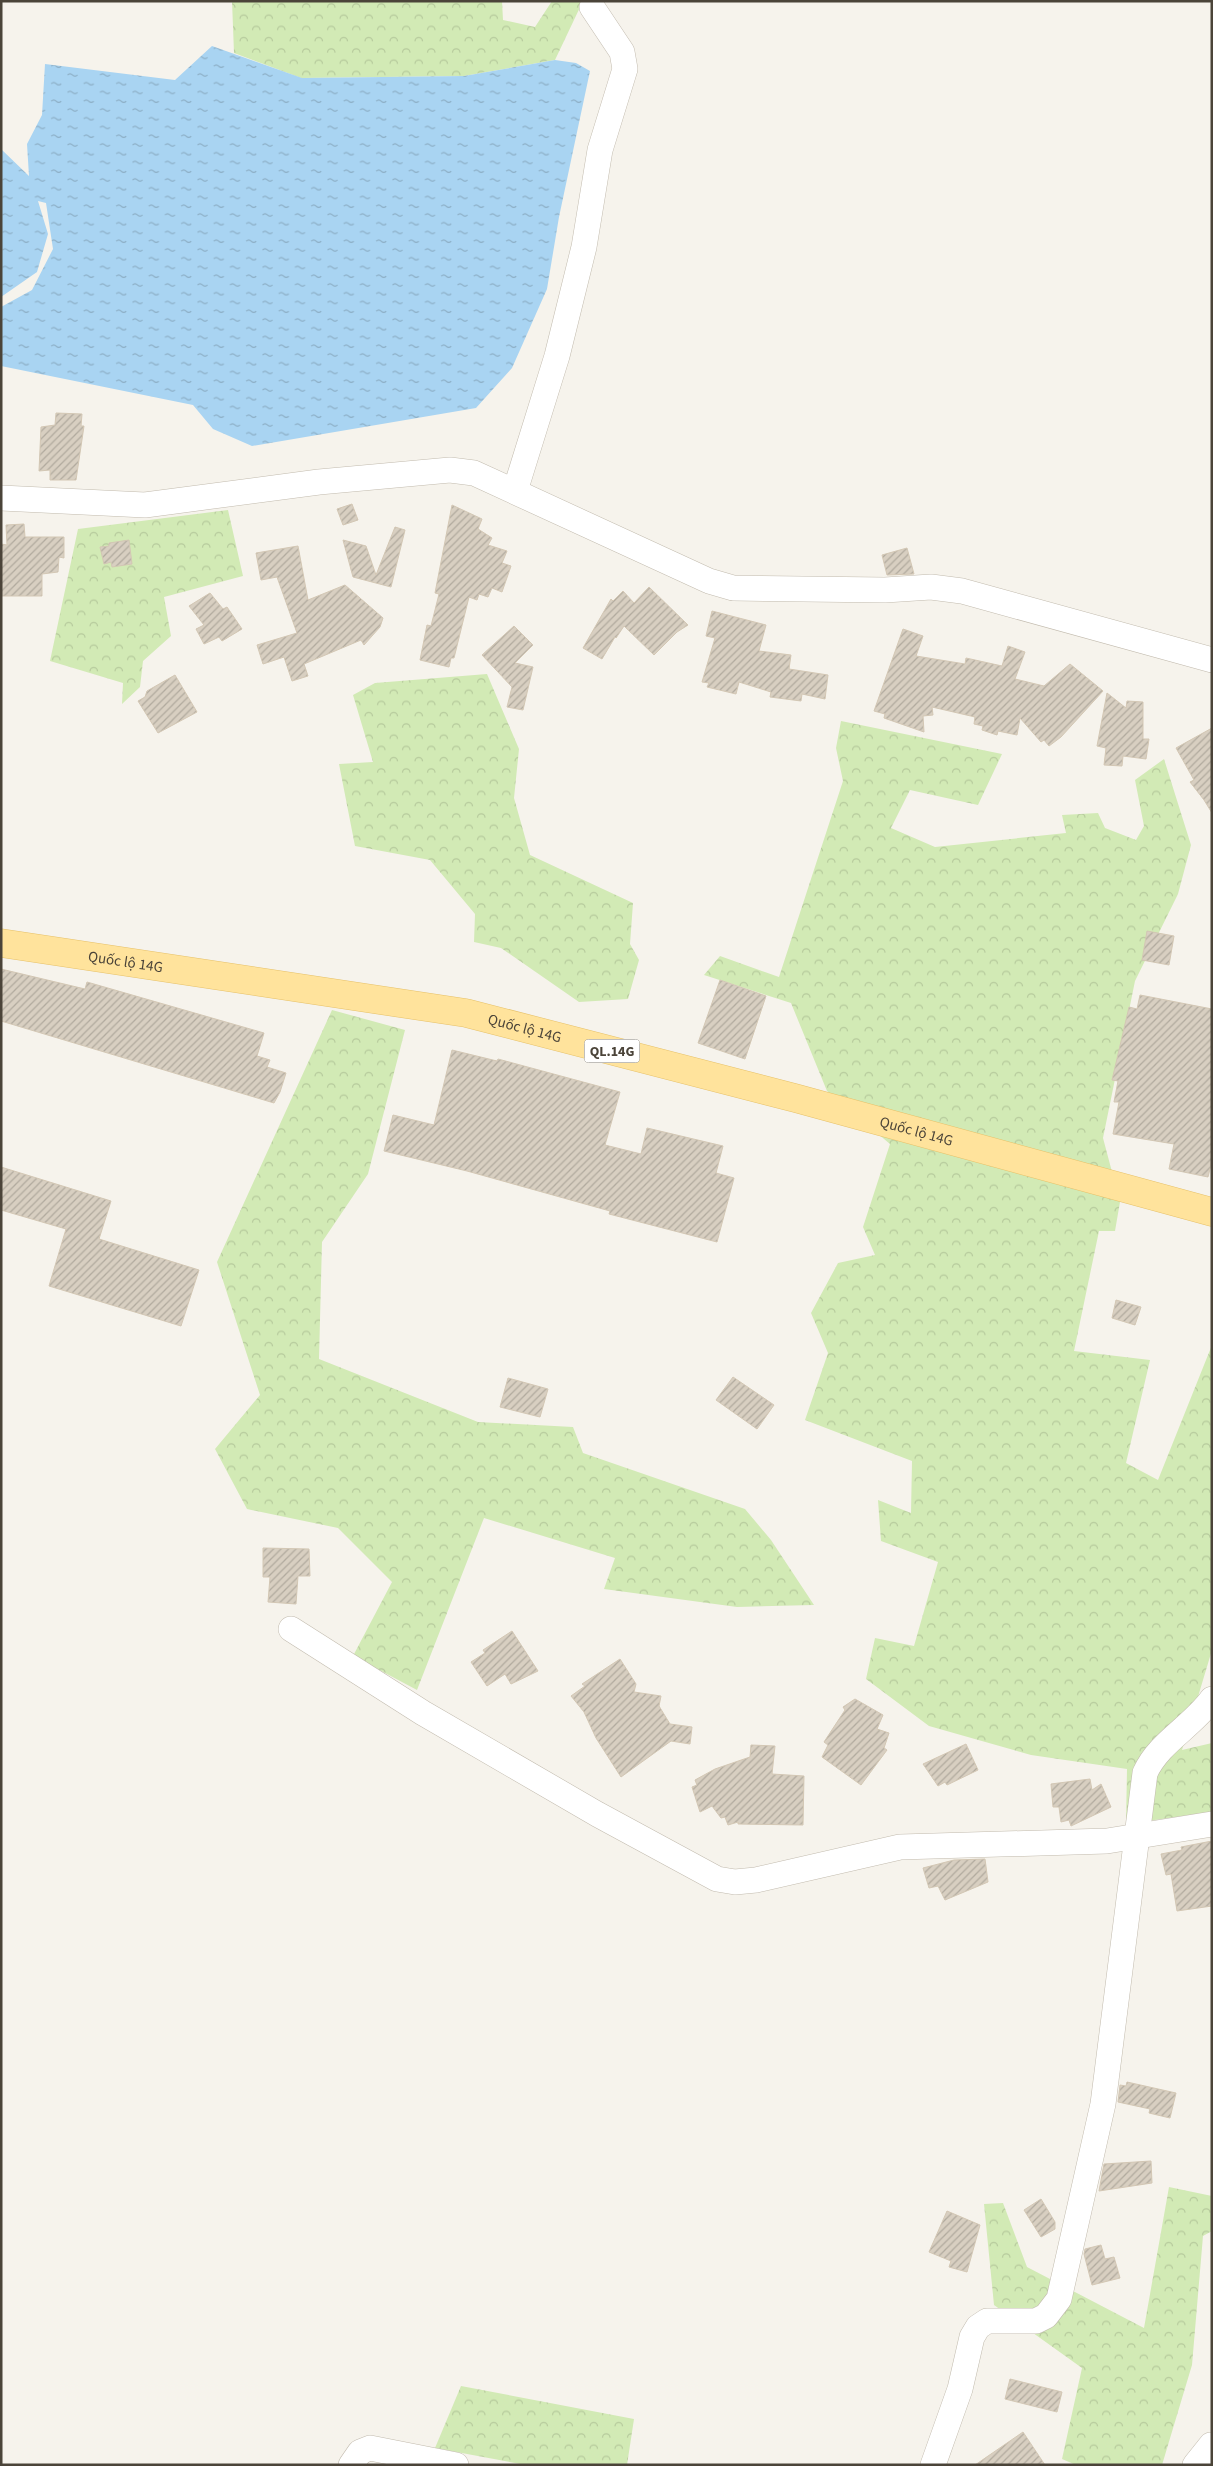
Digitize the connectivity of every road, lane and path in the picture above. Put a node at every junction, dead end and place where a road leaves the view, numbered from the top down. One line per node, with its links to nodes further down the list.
1 (592, 7): 2 (street)
2 (515, 491): 3 (street); 4 (street)
3 (1, 498)
4 (1212, 660)
5 (1, 943): 6 (main road, Quốc lộ 14G / QL.14G)
6 (1212, 1212)
7 (291, 1629): 10 (street)
8 (1212, 1699): 10 (street)
9 (1212, 1824): 10 (street)
10 (1136, 1837): 14 (street)
11 (1211, 2445): 15 (street)
12 (351, 2465): 13 (street)
13 (456, 2465)
14 (933, 2465)
15 (1195, 2465)

